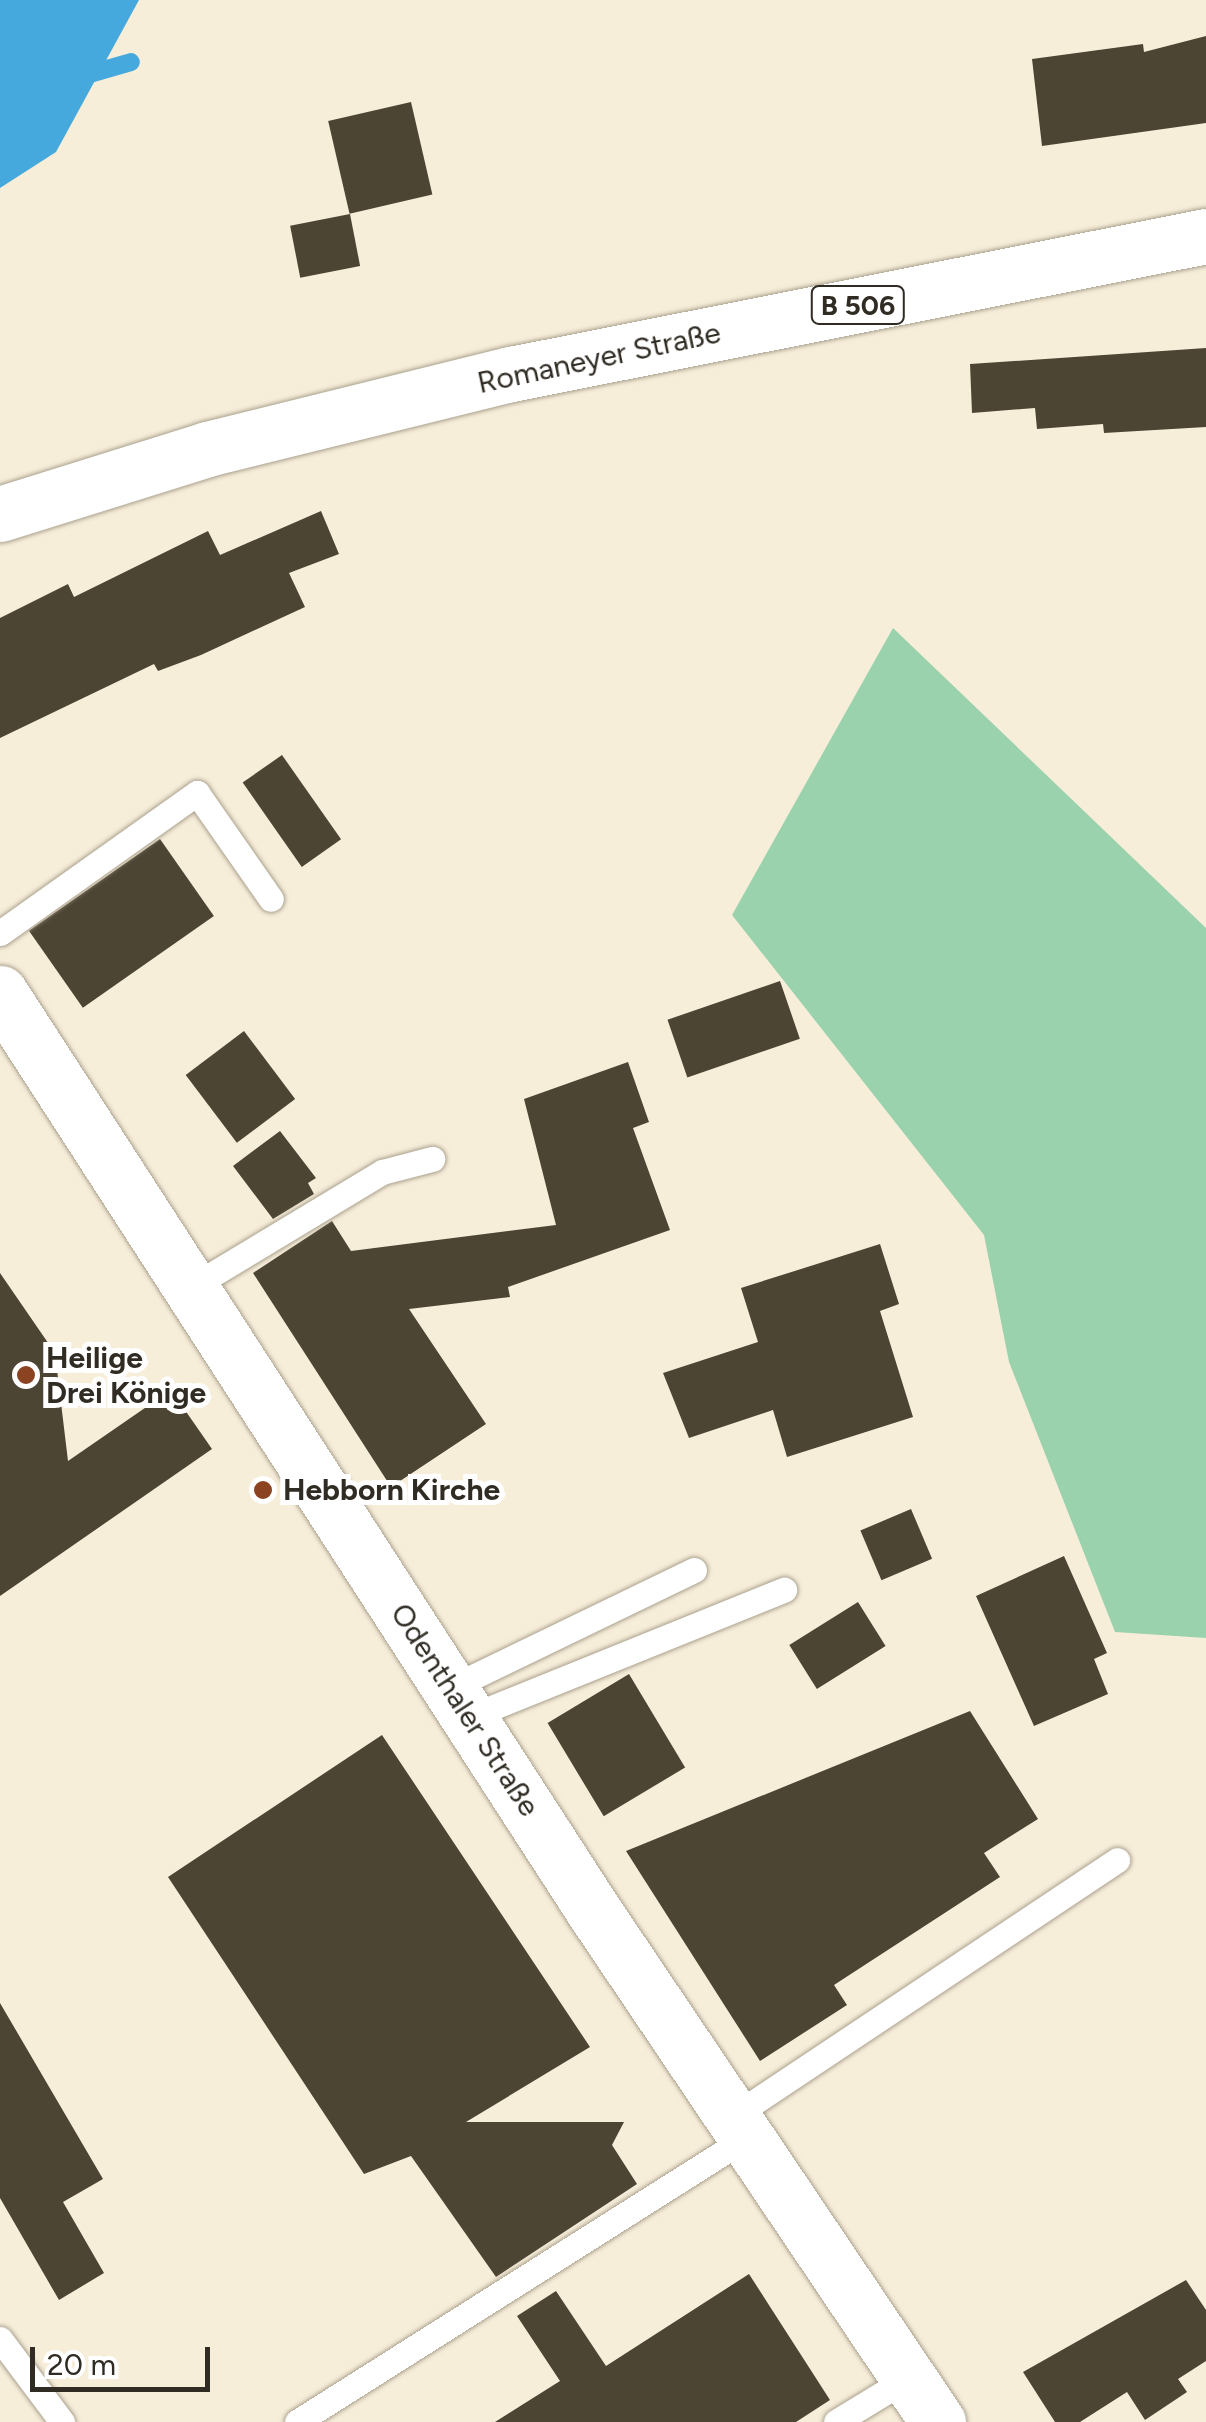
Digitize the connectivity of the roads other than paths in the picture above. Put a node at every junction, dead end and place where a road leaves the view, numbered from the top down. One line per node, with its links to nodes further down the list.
1 (1206, 236): 2 (main road, Romaneyer Straße / B 506)
2 (0, 514)
3 (271, 899): 4 (lane)
4 (0, 933)
5 (0, 993): 7 (main road, Odenthaler Straße)
6 (432, 1158): 7 (lane)
7 (193, 1286): 10 (main road, Odenthaler Straße)
8 (694, 1570): 10 (lane)
9 (784, 1590): 10 (lane)
10 (460, 1703): 12 (main road, Odenthaler Straße)
11 (1117, 1860): 12 (lane)
12 (739, 2127): 14 (main road, Odenthaler Straße); 16 (lane)
13 (0, 2339): 15 (lane)
14 (908, 2378): 17 (lane); 18 (main road, Odenthaler Straße)
15 (62, 2422)
16 (297, 2422)
17 (836, 2422)
18 (938, 2422)

